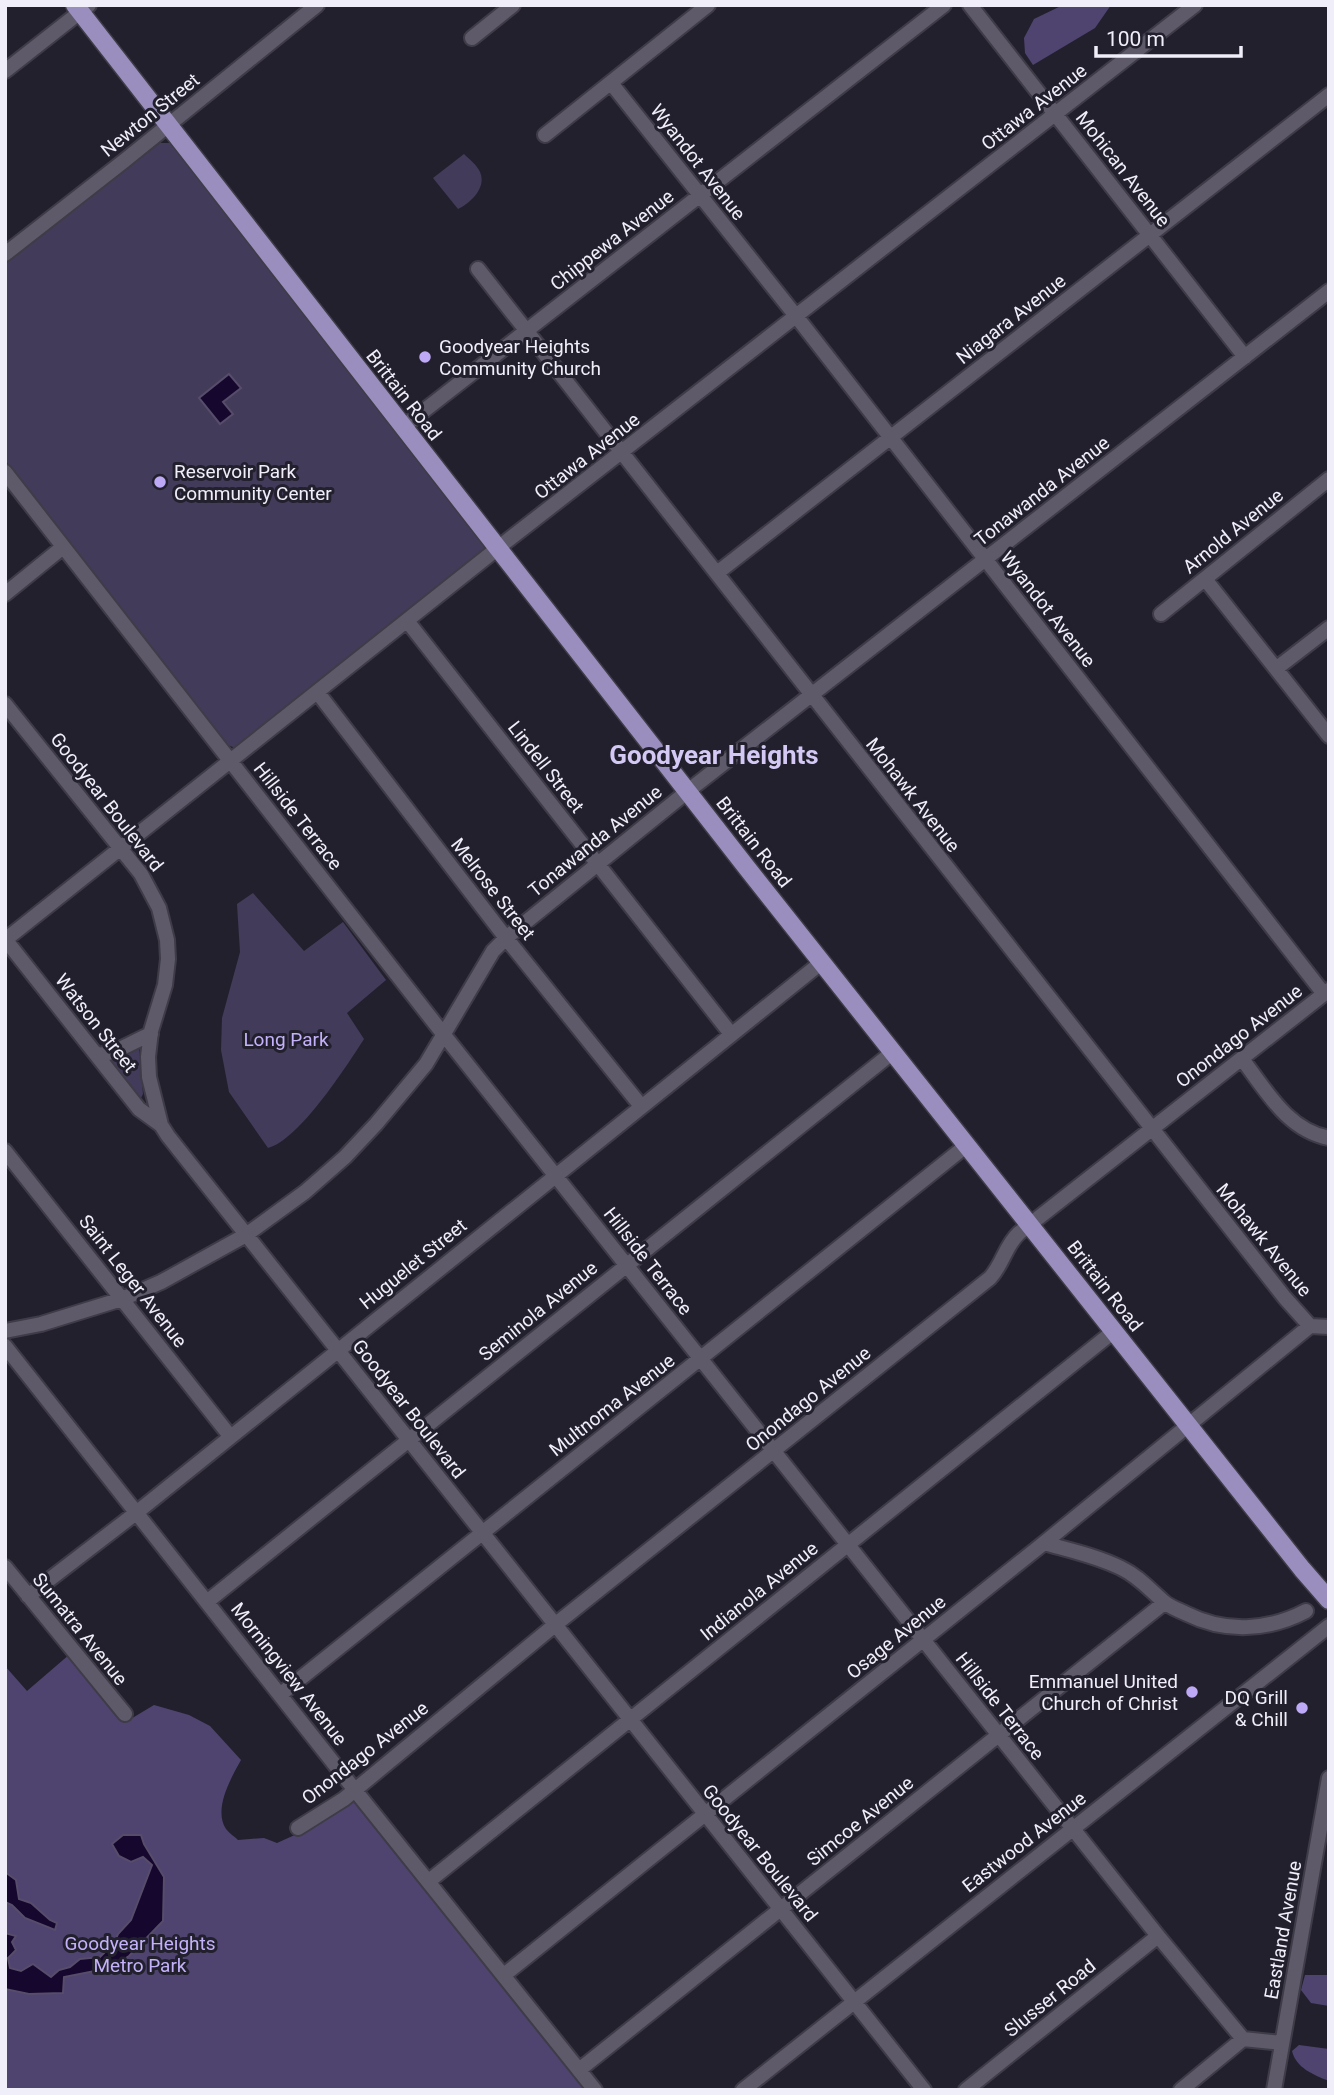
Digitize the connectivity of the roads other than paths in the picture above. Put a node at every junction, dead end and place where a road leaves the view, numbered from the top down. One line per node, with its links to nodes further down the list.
1 (317, 5): 13 (street, Newton Street)
2 (513, 5): 8 (street)
3 (708, 5): 10 (street)
4 (944, 5): 15 (street, Chippewa Avenue)
5 (970, 5): 12 (street, Mohican Avenue)
6 (1195, 5): 12 (street, Ottawa Avenue)
7 (81, 7): 9 (street); 13 (main road, Brittain Road)
8 (472, 37)
9 (5, 71)
10 (611, 83): 14 (street); 15 (street, Wyandot Avenue)
11 (1329, 95): 16 (street, Niagara Avenue)
12 (1056, 114): 16 (street, Mohican Avenue); 20 (street, Ottawa Avenue)
13 (167, 126): 17 (street, Newton Street); 23 (main road, Brittain Road)
14 (545, 135)
15 (700, 196): 20 (street, Wyandot Avenue); 21 (street, Chippewa Avenue)
16 (1149, 235): 22 (street, Mohican Avenue); 24 (street, Niagara Avenue)
17 (5, 254)
18 (478, 269): 21 (street, Mohawk Avenue)
19 (1329, 291): 22 (street, Tonawanda Avenue)
20 (796, 316): 24 (street, Wyandot Avenue); 25 (street, Ottawa Avenue)
21 (527, 331): 23 (street, Chippewa Avenue); 25 (street, Mohawk Avenue)
22 (1245, 356): 30 (street, Tonawanda Avenue)
23 (403, 427): 29 (main road, Brittain Road)
24 (890, 438): 30 (street, Wyandot Avenue); 31 (street, Niagara Avenue)
25 (622, 453): 29 (street, Ottawa Avenue); 31 (street, Mohawk Avenue)
26 (5, 472): 28 (street, Hillside Terrace)
27 (1329, 479): 32 (street, Arnold Avenue)
28 (63, 547): 33 (street); 42 (street, Hillside Terrace)
29 (498, 548): 35 (street, Ottawa Avenue); 43 (main road, Brittain Road)
30 (985, 559): 39 (street, Tonawanda Avenue); 49 (street, Wyandot Avenue)
31 (717, 573): 39 (street, Mohawk Avenue)
32 (1205, 579): 34 (street, Arnold Avenue); 37 (street)
33 (5, 594)
34 (1161, 614)
35 (408, 622): 38 (street, Ottawa Avenue); 45 (street, Lindell Street)
36 (1329, 628): 37 (street)
37 (1277, 668): 41 (street)
38 (318, 693): 42 (street, Ottawa Avenue); 46 (street, Melrose Street)
39 (811, 696): 43 (street, Tonawanda Avenue); 58 (street, Mohawk Avenue)
40 (5, 704): 44 (street, Goodyear Boulevard)
41 (1329, 736)
42 (232, 761): 44 (street, Ottawa Avenue); 52 (street, Hillside Terrace)
43 (688, 791): 45 (street, Tonawanda Avenue); 48 (main road, Brittain Road)
44 (121, 849): 47 (street, Ottawa Avenue); 50 (street, Goodyear Boulevard)
45 (597, 864): 46 (street, Tonawanda Avenue); 51 (street, Lindell Street)
46 (506, 938): 52 (street, Tonawanda Avenue); 56 (street, Melrose Street)
47 (5, 940): 54 (street, Watson Street)
48 (822, 962): 51 (street, Huguelet Street); 53 (main road, Brittain Road)
49 (1326, 992): 55 (street, Onondago Avenue)
50 (151, 1034): 54 (street); 57 (street, Goodyear Boulevard)
51 (731, 1034): 56 (street, Huguelet Street)
52 (444, 1035): 62 (street, Hillside Terrace); 64 (street, Tonawanda Avenue)
53 (893, 1052): 60 (main road, Brittain Road); 65 (street, Seminola Avenue)
54 (97, 1055): 57 (street, Watson Street)
55 (1242, 1059): 58 (street, Onondago Avenue); 59 (street)
56 (640, 1106): 62 (street, Huguelet Street)
57 (161, 1125): 64 (street, Goodyear Boulevard)
58 (1151, 1129): 63 (street, Onondago Avenue); 67 (street, Mohawk Avenue)
59 (1329, 1138)
60 (967, 1145): 63 (main road, Brittain Road); 73 (street, Multnoma Avenue)
61 (5, 1151): 66 (street, Saint Leger Avenue)
62 (555, 1175): 65 (street, Hillside Terrace); 72 (street, Huguelet Street)
63 (1030, 1225): 70 (main road, Brittain Road); 77 (street, Onondago Avenue)
64 (246, 1235): 66 (street, Tonawanda Avenue); 72 (street, Goodyear Boulevard)
65 (626, 1265): 73 (street, Hillside Terrace); 76 (street, Seminola Avenue)
66 (122, 1299): 69 (street, Tonawanda Avenue); 75 (street, Saint Leger Avenue)
67 (1310, 1326): 68 (street, Mohawk Avenue); 74 (street, Osage Avenue)
68 (1329, 1327)
69 (5, 1331)
70 (1114, 1331): 74 (main road, Brittain Road); 81 (street, Indianola Avenue)
71 (5, 1346): 78 (street, Morningview Avenue)
72 (338, 1349): 75 (street, Huguelet Street); 76 (street, Goodyear Boulevard)
73 (701, 1359): 77 (street, Hillside Terrace); 79 (street, Multnoma Avenue)
74 (1188, 1424): 80 (street, Osage Avenue); 84 (main road, Brittain Road)
75 (230, 1436): 78 (street, Huguelet Street)
76 (408, 1439): 79 (street, Goodyear Boulevard); 85 (street, Seminola Avenue)
77 (774, 1452): 81 (street, Hillside Terrace); 88 (street, Onondago Avenue)
78 (136, 1513): 83 (street, Huguelet Street); 85 (street, Morningview Avenue)
79 (482, 1533): 88 (street, Goodyear Boulevard); 91 (street, Multnoma Avenue)
80 (1044, 1543): 86 (street); 90 (street, Osage Avenue)
81 (848, 1545): 90 (street, Hillside Terrace); 93 (street, Indianola Avenue)
82 (5, 1567): 83 (street, Sumatra Avenue)
83 (28, 1596): 92 (street, Sumatra Avenue)
84 (1329, 1600)
85 (208, 1601): 91 (street, Morningview Avenue)
86 (1164, 1603): 87 (street); 94 (street, Simcoe Avenue)
87 (1306, 1611)
88 (556, 1624): 93 (street, Goodyear Boulevard); 96 (street, Onondago Avenue)
89 (1329, 1626): 99 (street, Eastwood Avenue)
90 (923, 1640): 94 (street, Hillside Terrace); 97 (street, Osage Avenue)
91 (281, 1694): 96 (street, Morningview Avenue)
92 (125, 1714)
93 (630, 1720): 97 (street, Goodyear Boulevard); 100 (street, Indianola Avenue)
94 (997, 1735): 99 (street, Hillside Terrace); 101 (street, Simcoe Avenue)
95 (1329, 1778): 106 (street, Eastland Avenue)
96 (354, 1789): 98 (street, Onondago Avenue); 100 (street, Morningview Avenue)
97 (705, 1815): 101 (street, Goodyear Boulevard); 103 (street, Osage Avenue)
98 (298, 1828)
99 (1072, 1829): 102 (street, Hillside Terrace); 104 (street, Eastwood Avenue)
100 (429, 1881): 103 (street, Morningview Avenue)
101 (781, 1910): 104 (street, Goodyear Boulevard); 107 (street, Simcoe Avenue)
102 (1157, 1936): 105 (street, Hillside Terrace); 111 (street, Slusser Road)
103 (504, 1975): 107 (street, Morningview Avenue)
104 (854, 2002): 109 (street, Eastwood Avenue); 110 (street, Goodyear Boulevard)
105 (1243, 2039): 106 (street); 112 (street)
106 (1282, 2043): 113 (street, Eastland Avenue)
107 (579, 2070): 108 (street, Morningview Avenue)
108 (595, 2090)
109 (743, 2090)
110 (924, 2090)
111 (966, 2090)
112 (1181, 2090)
113 (1274, 2090)

